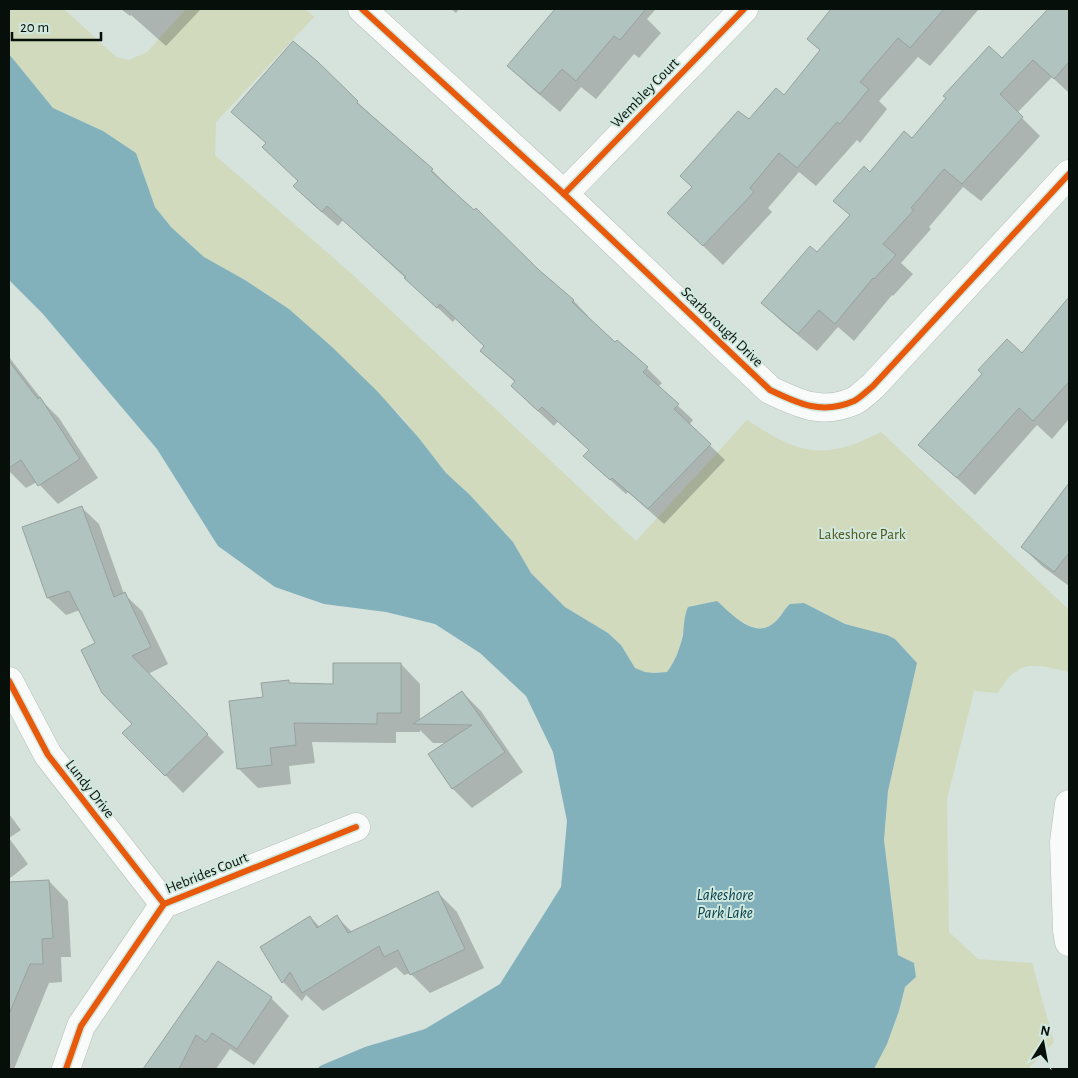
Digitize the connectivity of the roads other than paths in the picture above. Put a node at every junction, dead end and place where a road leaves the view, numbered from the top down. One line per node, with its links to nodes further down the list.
1 (362, 9): 4 (street, Scarborough Drive)
2 (744, 9): 4 (street, Wembley Court)
3 (1069, 174): 4 (street, Scarborough Drive)
4 (564, 194)
5 (9, 681): 8 (street, Lundy Drive)
6 (1069, 804): 9 (street)
7 (356, 827): 8 (street, Hebrides Court)
8 (164, 904): 10 (street, Hebrides Court)
9 (1069, 942)
10 (66, 1069)

